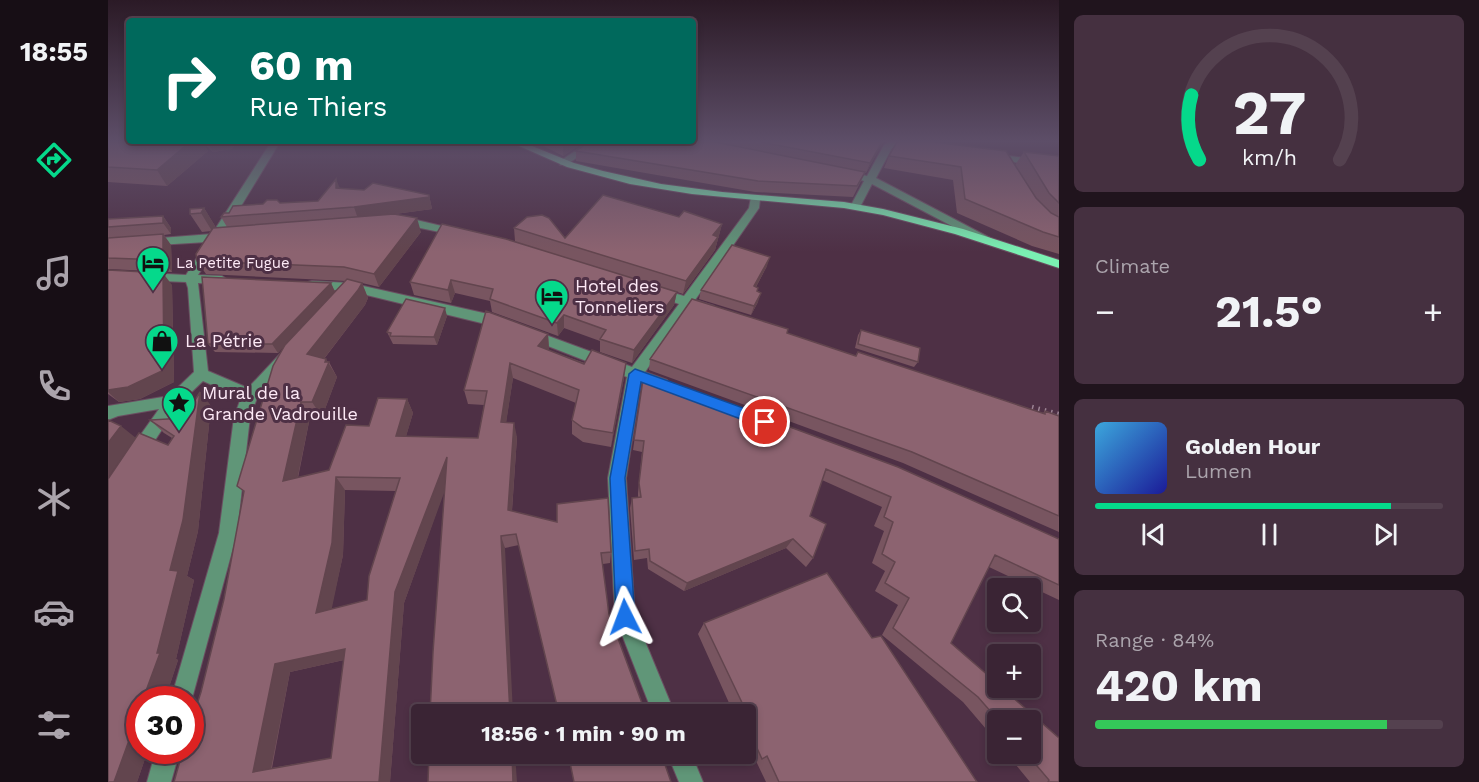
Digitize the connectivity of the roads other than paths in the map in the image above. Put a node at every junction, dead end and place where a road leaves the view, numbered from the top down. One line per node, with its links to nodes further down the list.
1 (252, 178): 8 (street)
2 (626, 178): 4 (main road)
3 (870, 179): 5 (street); 10 (street)
4 (755, 199): 5 (main road); 20 (street)
5 (855, 207): 10 (main road)
6 (385, 223): 9 (street)
7 (237, 236): 8 (street)
8 (214, 238): 11 (street); 14 (street)
9 (476, 238)
10 (990, 242): 12 (main road)
11 (108, 245)
12 (1059, 264)
13 (108, 275): 14 (street)
14 (190, 278): 15 (street); 24 (street)
15 (235, 280)
16 (304, 285): 17 (street)
17 (350, 287): 19 (street); 23 (street)
18 (643, 288): 20 (street)
19 (338, 300)
20 (687, 302): 21 (street); 23 (street)
21 (721, 313)
22 (298, 344): 26 (street)
23 (635, 374): 25 (street); 31 (street)
24 (201, 375): 26 (street); 27 (street)
25 (679, 390)
26 (250, 395): 30 (street)
27 (173, 401): 28 (street); 29 (street)
28 (110, 410)
29 (127, 468)
30 (186, 686)
31 (660, 704)
32 (164, 764): 34 (street)
33 (684, 764): 35 (street)
34 (159, 782)
35 (691, 782)

